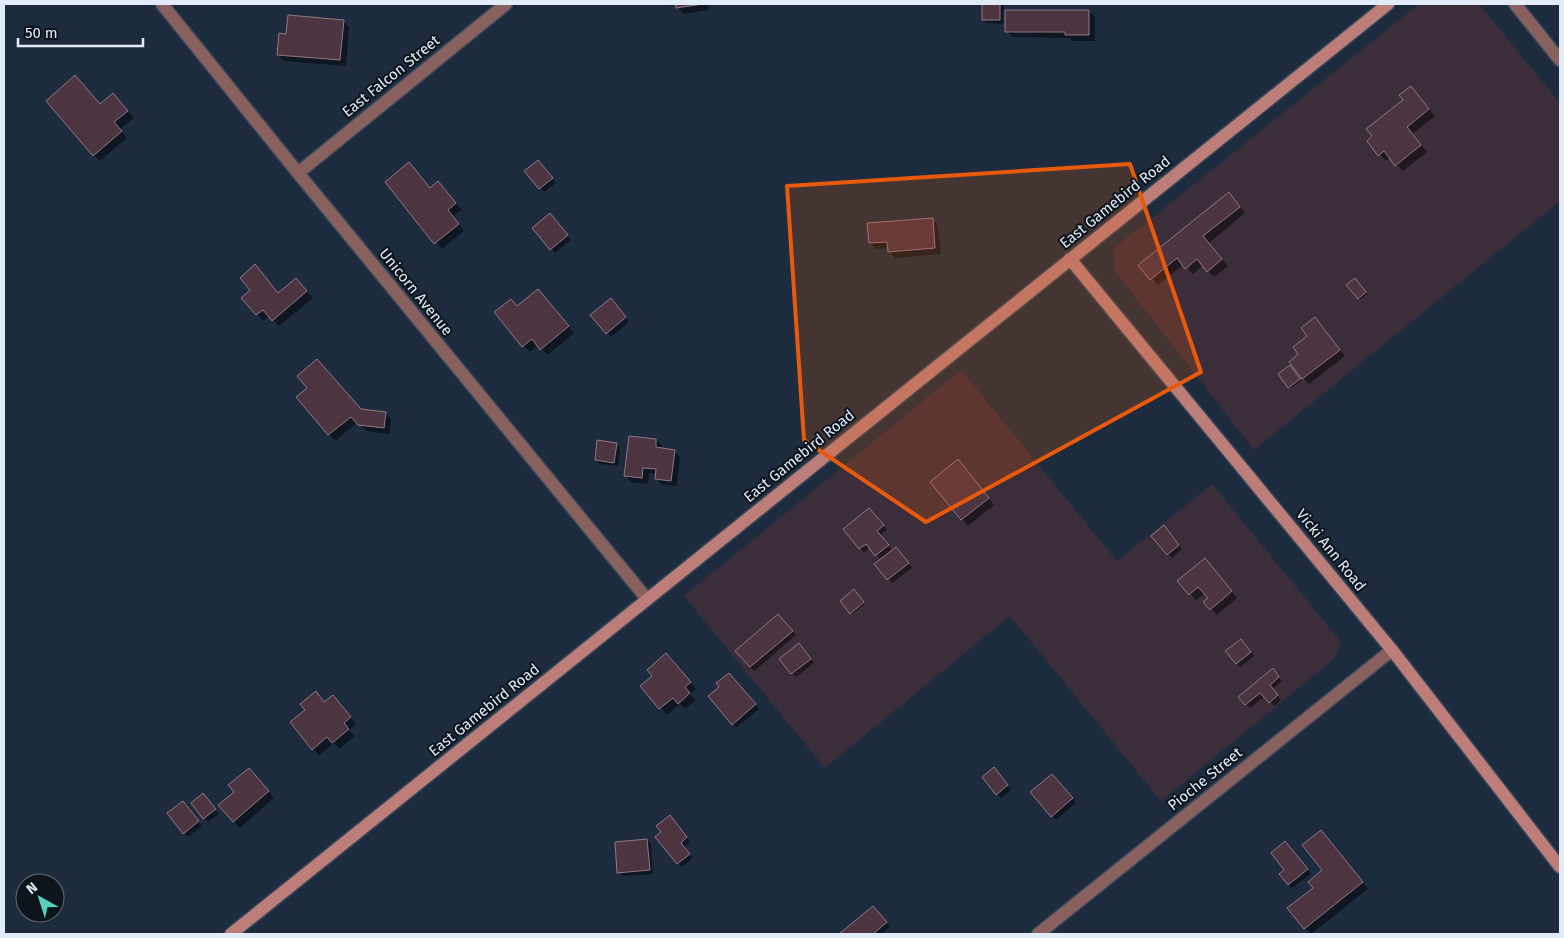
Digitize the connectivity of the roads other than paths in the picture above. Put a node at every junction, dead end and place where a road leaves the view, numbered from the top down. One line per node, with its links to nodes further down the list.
1 (162, 4): 6 (street, Unicorn Avenue)
2 (506, 4): 6 (street, East Falcon Street)
3 (1388, 4): 7 (main road, East Gamebird Road)
4 (1515, 4): 5 (street)
5 (1560, 60)
6 (298, 173): 8 (street, Unicorn Avenue)
7 (1070, 259): 8 (main road, East Gamebird Road); 9 (main road, Vicki Ann Road)
8 (647, 599): 11 (main road, East Gamebird Road)
9 (1392, 650): 10 (main road, Vicki Ann Road); 12 (street, Pioche Street)
10 (1560, 867)
11 (231, 934)
12 (1038, 934)

